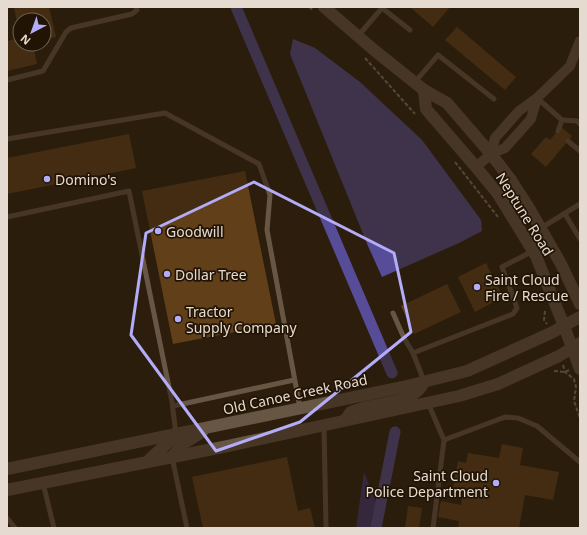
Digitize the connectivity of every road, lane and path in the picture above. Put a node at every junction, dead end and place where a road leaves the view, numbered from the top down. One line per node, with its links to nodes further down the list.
1 (136, 7): 9 (lane)
2 (309, 7): 4 (path)
3 (382, 8): 5 (lane); 6 (lane)
4 (320, 10): 6 (main road, Neptune Road)
5 (410, 30)
6 (358, 36): 10 (main road, Neptune Road)
7 (580, 41): 11 (street)
8 (362, 55): 13 (path)
9 (7, 80)
10 (419, 86): 12 (lane); 20 (main road, Neptune Road); 22 (main road, Neptune Road)
11 (536, 98): 14 (lane); 20 (street); 20 (street)
12 (494, 99)
13 (419, 118)
14 (562, 120): 15 (lane); 16 (lane)
15 (580, 124)
16 (558, 131)
17 (7, 139): 40 (lane)
18 (568, 141): 19 (lane)
19 (580, 151)
20 (491, 154): 22 (street); 27 (main road, Neptune Road)
21 (451, 157): 26 (path)
22 (476, 167): 29 (main road, Neptune Road)
23 (580, 204): 24 (lane)
24 (565, 214): 27 (lane); 28 (lane)
25 (7, 217): 43 (lane)
26 (498, 217)
27 (540, 228): 30 (main road, Neptune Road)
28 (580, 239)
29 (533, 251): 35 (main road, Neptune Road); 37 (lane)
30 (580, 304)
31 (545, 306): 34 (path)
32 (393, 314): 37 (lane)
33 (580, 317): 35 (main road, Old Canoe Creek Road)
34 (546, 322)
35 (564, 326): 36 (main road, Neptune Road); 41 (main road, Old Canoe Creek Road)
36 (576, 346): 38 (main road, Neptune Road); 42 (main road)
37 (414, 353): 41 (lane)
38 (580, 369)
39 (565, 372): 45 (path)
40 (294, 380): 43 (lane); 44 (lane)
41 (420, 383): 44 (main road, Old Canoe Creek Road); 46 (main road)
42 (423, 404): 46 (main road); 50 (lane)
43 (173, 406): 49 (lane)
44 (300, 408): 48 (main road, Old Canoe Creek Road)
45 (580, 418)
46 (349, 420): 47 (main road)
47 (324, 425): 51 (main road); 61 (lane)
48 (210, 427): 49 (main road, Old Canoe Creek Road); 51 (main road)
49 (176, 435): 52 (main road); 54 (main road, Old Canoe Creek Road)
50 (444, 440): 53 (lane); 62 (lane)
51 (172, 457): 52 (main road); 60 (lane)
52 (148, 461): 55 (main road)
53 (580, 462)
54 (7, 469)
55 (43, 483): 56 (main road); 59 (lane)
56 (7, 490)
57 (7, 518): 58 (lane)
58 (15, 528)
59 (54, 528)
60 (187, 528)
61 (326, 528)
62 (433, 528)

